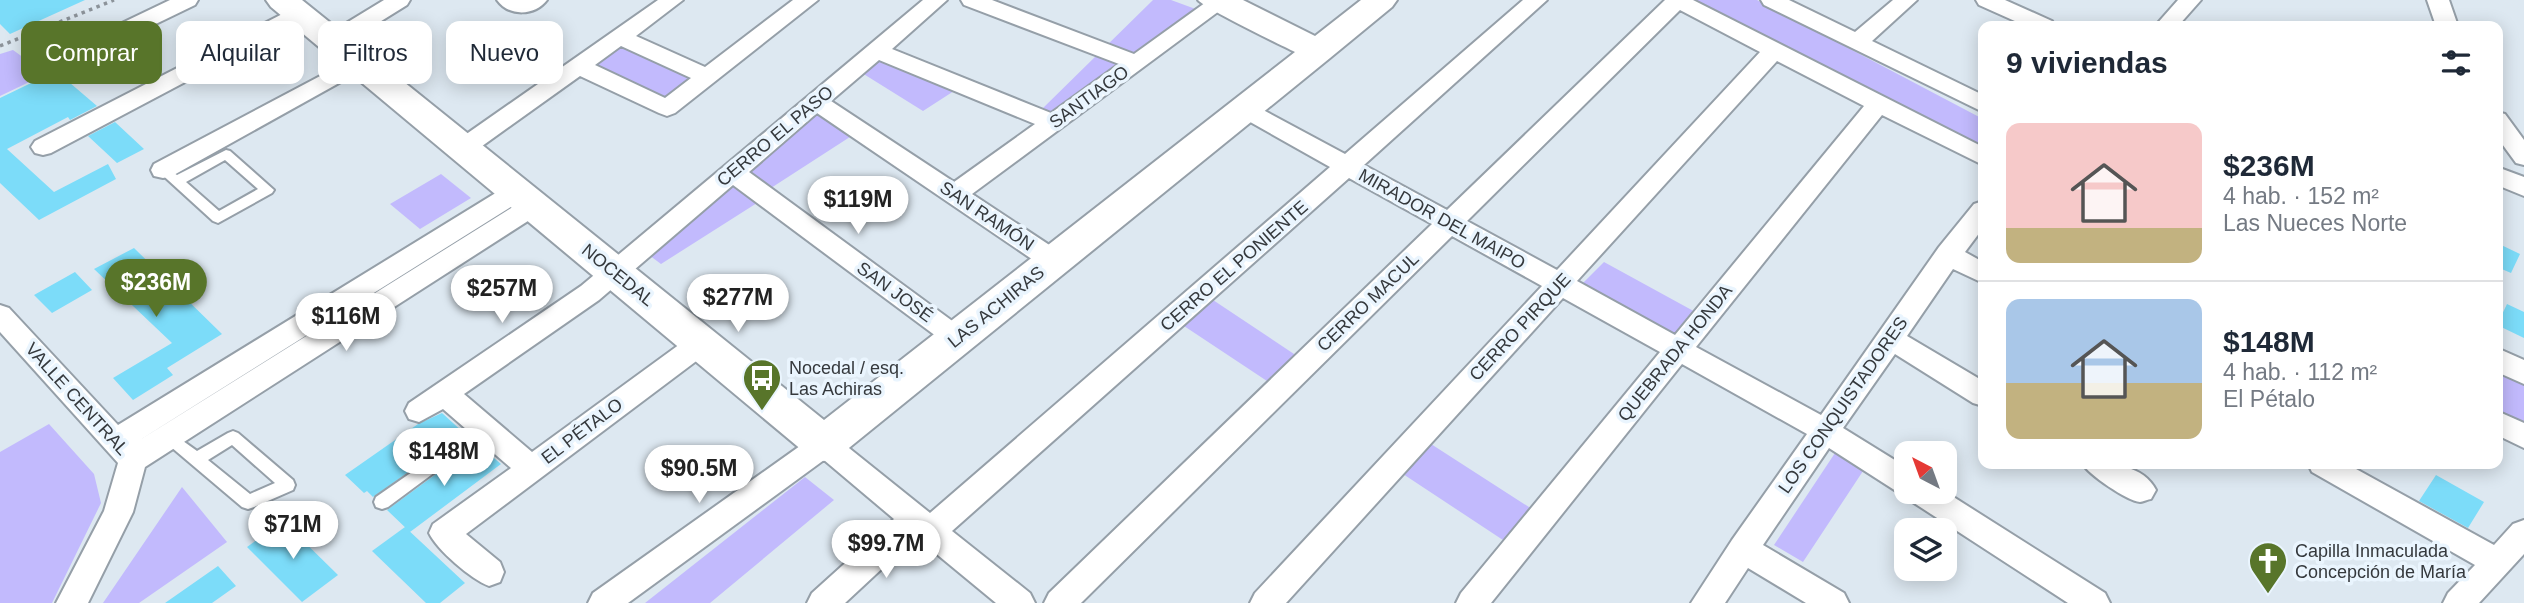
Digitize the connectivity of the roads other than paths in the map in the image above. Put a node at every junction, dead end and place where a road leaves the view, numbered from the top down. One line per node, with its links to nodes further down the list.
1 (187, 0): 17 (street)
2 (399, 0): 18 (street)
3 (671, 0): 23 (street)
4 (807, 0): 31 (street)
5 (936, 0): 25 (street, CERRO EL PASO)
6 (972, 0): 28 (street)
7 (1381, 0): 26 (street, LAS ACHIRAS)
8 (1536, 0): 43 (street, CERRO EL PONIENTE)
9 (1677, 0): 27 (street); 51 (street, CERRO MACUL)
10 (1772, 0): 24 (street)
11 (1906, 0): 24 (street)
12 (1987, 0): 19 (street)
13 (2190, 0): 20 (street)
14 (2438, 0): 21 (street)
15 (1219, 1): 26 (street); 28 (street, SANTIAGO)
16 (290, 6): 22 (street, NOCEDAL); 39 (street)
17 (144, 21)
18 (377, 21)
19 (2033, 21)
20 (2171, 21)
21 (2445, 21)
22 (318, 29)
23 (619, 37): 29 (street); 31 (street)
24 (1857, 42): 34 (street)
25 (876, 51): 33 (street, CERRO EL PASO); 37 (street)
26 (1318, 51): 36 (street, LAS ACHIRAS)
27 (1774, 51): 35 (street); 56 (street, CERRO PIRQUE)
28 (1137, 63): 37 (street, SANTIAGO)
29 (579, 66): 31 (street); 40 (street)
30 (318, 71): 45 (street)
31 (708, 77)
32 (384, 84): 40 (street, NOCEDAL)
33 (816, 102): 44 (street, CERRO EL PASO); 48 (street, SAN RAMÓN)
34 (1978, 102)
35 (1878, 104): 41 (street); 61 (street, QUEBRADA HONDA)
36 (1244, 109): 43 (street, MIRADOR DEL MAIPO); 53 (street, LAS ACHIRAS)
37 (1054, 123): 48 (street, SANTIAGO)
38 (2503, 128): 42 (street)
39 (43, 147)
40 (463, 149): 49 (street, NOCEDAL)
41 (1978, 154)
42 (2524, 157)
43 (1347, 166): 51 (street, MIRADOR DEL MAIPO); 82 (street, CERRO EL PONIENTE)
44 (732, 172): 55 (street, CERRO EL PASO); 58 (street, SAN JOSÉ)
45 (169, 176): 45 (lane)
46 (2503, 178): 47 (street)
47 (2524, 187)
48 (955, 194): 53 (street, SAN RAMÓN)
49 (524, 199): 55 (street, NOCEDAL); 71 (street); 73 (street)
50 (1978, 216): 52 (street, LOS CONQUISTADORES)
51 (1450, 223): 56 (street, MIRADOR DEL MAIPO); 91 (street, CERRO MACUL)
52 (1948, 254): 54 (street); 59 (street, LOS CONQUISTADORES)
53 (1054, 261): 58 (street, LAS ACHIRAS)
54 (1978, 271)
55 (614, 272): 60 (street, NOCEDAL); 65 (street)
56 (1560, 284): 61 (street, MIRADOR DEL MAIPO); 92 (street, CERRO PIRQUE)
57 (0, 315): 73 (street, VALLE CENTRAL)
58 (957, 338): 72 (street, LAS ACHIRAS)
59 (1891, 339): 64 (street); 69 (street, LOS CONQUISTADORES)
60 (701, 343): 72 (street, NOCEDAL); 75 (street, EL PÉTALO)
61 (1679, 349): 69 (street, MIRADOR DEL MAIPO); 93 (street, QUEBRADA HONDA)
62 (2503, 362): 63 (street)
63 (2524, 373)
64 (1978, 391)
65 (444, 393): 66 (street); 68 (street)
66 (419, 411)
67 (2503, 425): 70 (street)
68 (484, 428): 75 (street); 80 (lane)
69 (1824, 430): 78 (street, MIRADOR DEL MAIPO); 84 (street, LOS CONQUISTADORES)
70 (2524, 436)
71 (169, 437): 73 (street); 74 (lane)
72 (824, 444): 82 (street, NOCEDAL); 88 (street, LAS ACHIRAS)
73 (124, 451): 87 (street, VALLE CENTRAL)
74 (195, 459): 74 (lane)
75 (531, 468): 86 (street, EL PÉTALO)
76 (2105, 469): 79 (street)
77 (2331, 469): 85 (street)
78 (1894, 474)
79 (2141, 490)
80 (382, 502)
81 (1940, 504): 96 (street)
82 (923, 525): 89 (street, CERRO EL PONIENTE); 90 (street, NOCEDAL)
83 (2524, 533): 85 (street)
84 (1743, 549): 94 (street, LOS CONQUISTADORES); 95 (street)
85 (2497, 562): 97 (street)
86 (489, 572)
87 (72, 603)
88 (604, 603)
89 (822, 603)
90 (1019, 603)
91 (1060, 603)
92 (1266, 603)
93 (1472, 603)
94 (1707, 603)
95 (1833, 603)
96 (2094, 603)
97 (2459, 603)

